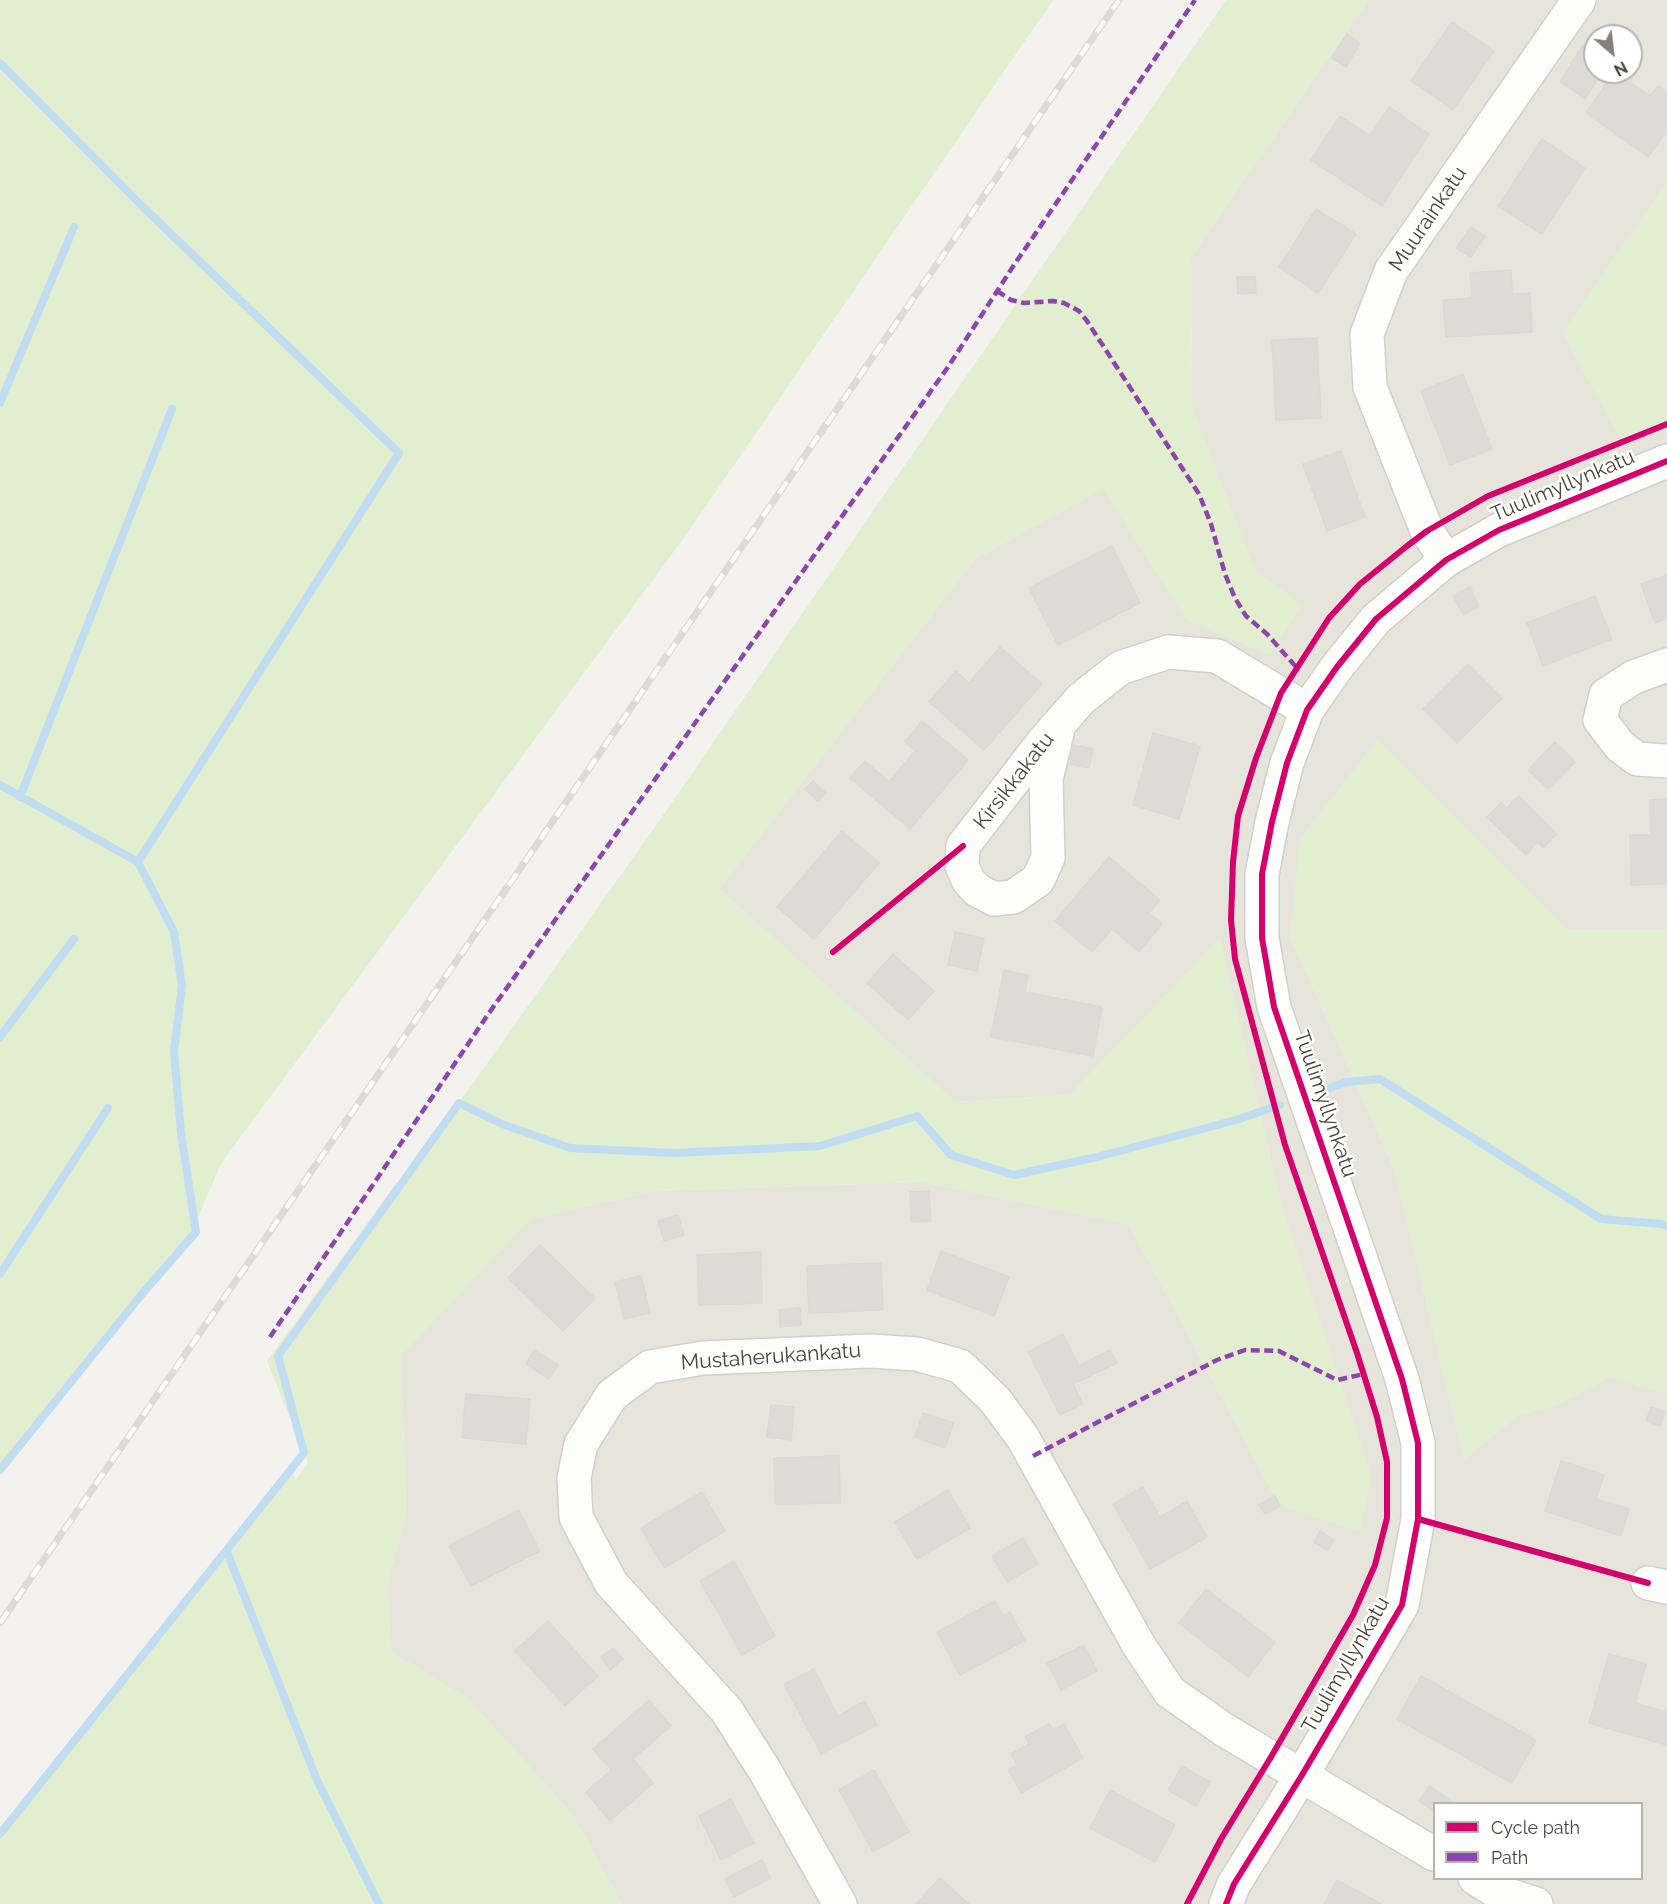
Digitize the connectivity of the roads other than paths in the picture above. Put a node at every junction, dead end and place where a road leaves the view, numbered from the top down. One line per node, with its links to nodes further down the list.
1 (1579, 0): 3 (street, Muurainkatu)
2 (1667, 461): 3 (street, Tuulimyllynkatu)
3 (1446, 560): 5 (street, Tuulimyllynkatu)
4 (1667, 665): 7 (street)
5 (1307, 710): 6 (street, Kirsikkakatu); 8 (street, Tuulimyllynkatu)
6 (1059, 725): 6 (street, Kirsikkakatu)
7 (1667, 761)
8 (1302, 1775): 9 (street, Mustaherukankatu); 11 (street, Mustaherukankatu); 12 (street, Tuulimyllynkatu)
9 (1433, 1853)
10 (1478, 1880): 13 (street)
11 (840, 1904)
12 (1226, 1904)
13 (1536, 1904)

